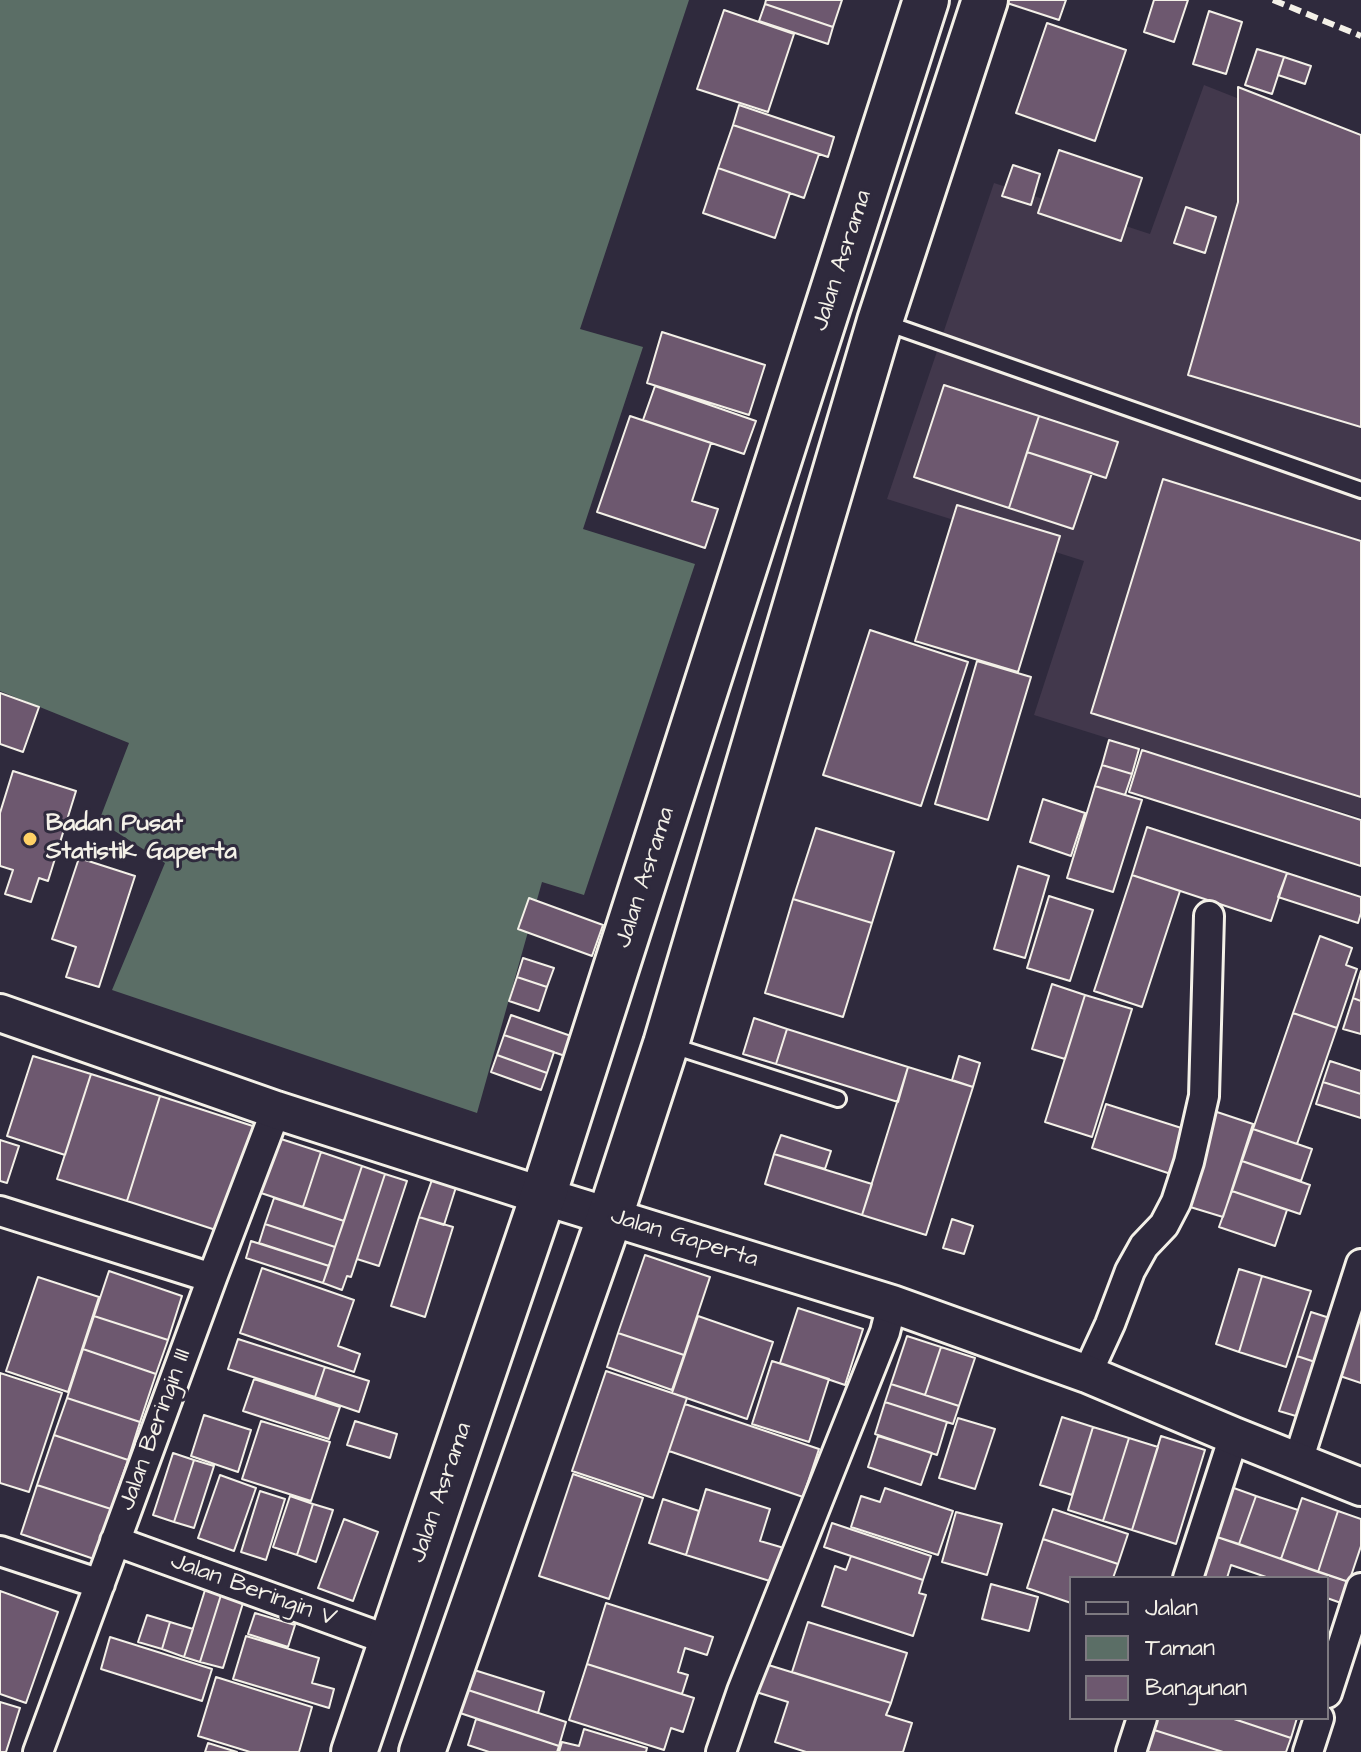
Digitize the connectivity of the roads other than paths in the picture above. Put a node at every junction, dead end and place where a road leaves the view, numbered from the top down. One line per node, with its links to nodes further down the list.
1 (926, 0): 10 (highway, Jalan Asrama)
2 (985, 0): 3 (highway)
3 (880, 321): 4 (lane); 7 (highway)
4 (1361, 490)
5 (1209, 916): 16 (street)
6 (0, 1013): 9 (street, Jalan Gaperta)
7 (666, 1044): 8 (lane); 12 (highway)
8 (838, 1099)
9 (276, 1110): 10 (street, Jalan Gaperta); 14 (street, Jalan Beringin III)
10 (543, 1196): 12 (street, Jalan Gaperta); 25 (highway, Jalan Asrama)
11 (0, 1211): 14 (street)
12 (610, 1216): 15 (street, Jalan Gaperta); 31 (highway)
13 (1361, 1264): 18 (street)
14 (212, 1278): 20 (street, Jalan Beringin III)
15 (892, 1304): 16 (street, Jalan Gaperta); 32 (street)
16 (1075, 1370): 17 (street, Jalan Gaperta)
17 (1234, 1436): 18 (street, Jalan Gaperta); 22 (street)
18 (1298, 1461): 19 (street, Jalan Gaperta)
19 (1361, 1487)
20 (115, 1541): 23 (street, Jalan Beringin III); 25 (street, Jalan Beringin V)
21 (0, 1551): 23 (street)
22 (1189, 1576)
23 (100, 1584): 29 (street, Jalan Beringin III)
24 (1361, 1588): 26 (street)
25 (391, 1641): 30 (highway, Jalan Asrama)
26 (1329, 1687)
27 (1141, 1720): 33 (street)
28 (1318, 1720): 34 (street)
29 (38, 1752)
30 (354, 1752)
31 (422, 1752)
32 (721, 1752)
33 (1131, 1752)
34 (1308, 1752)

